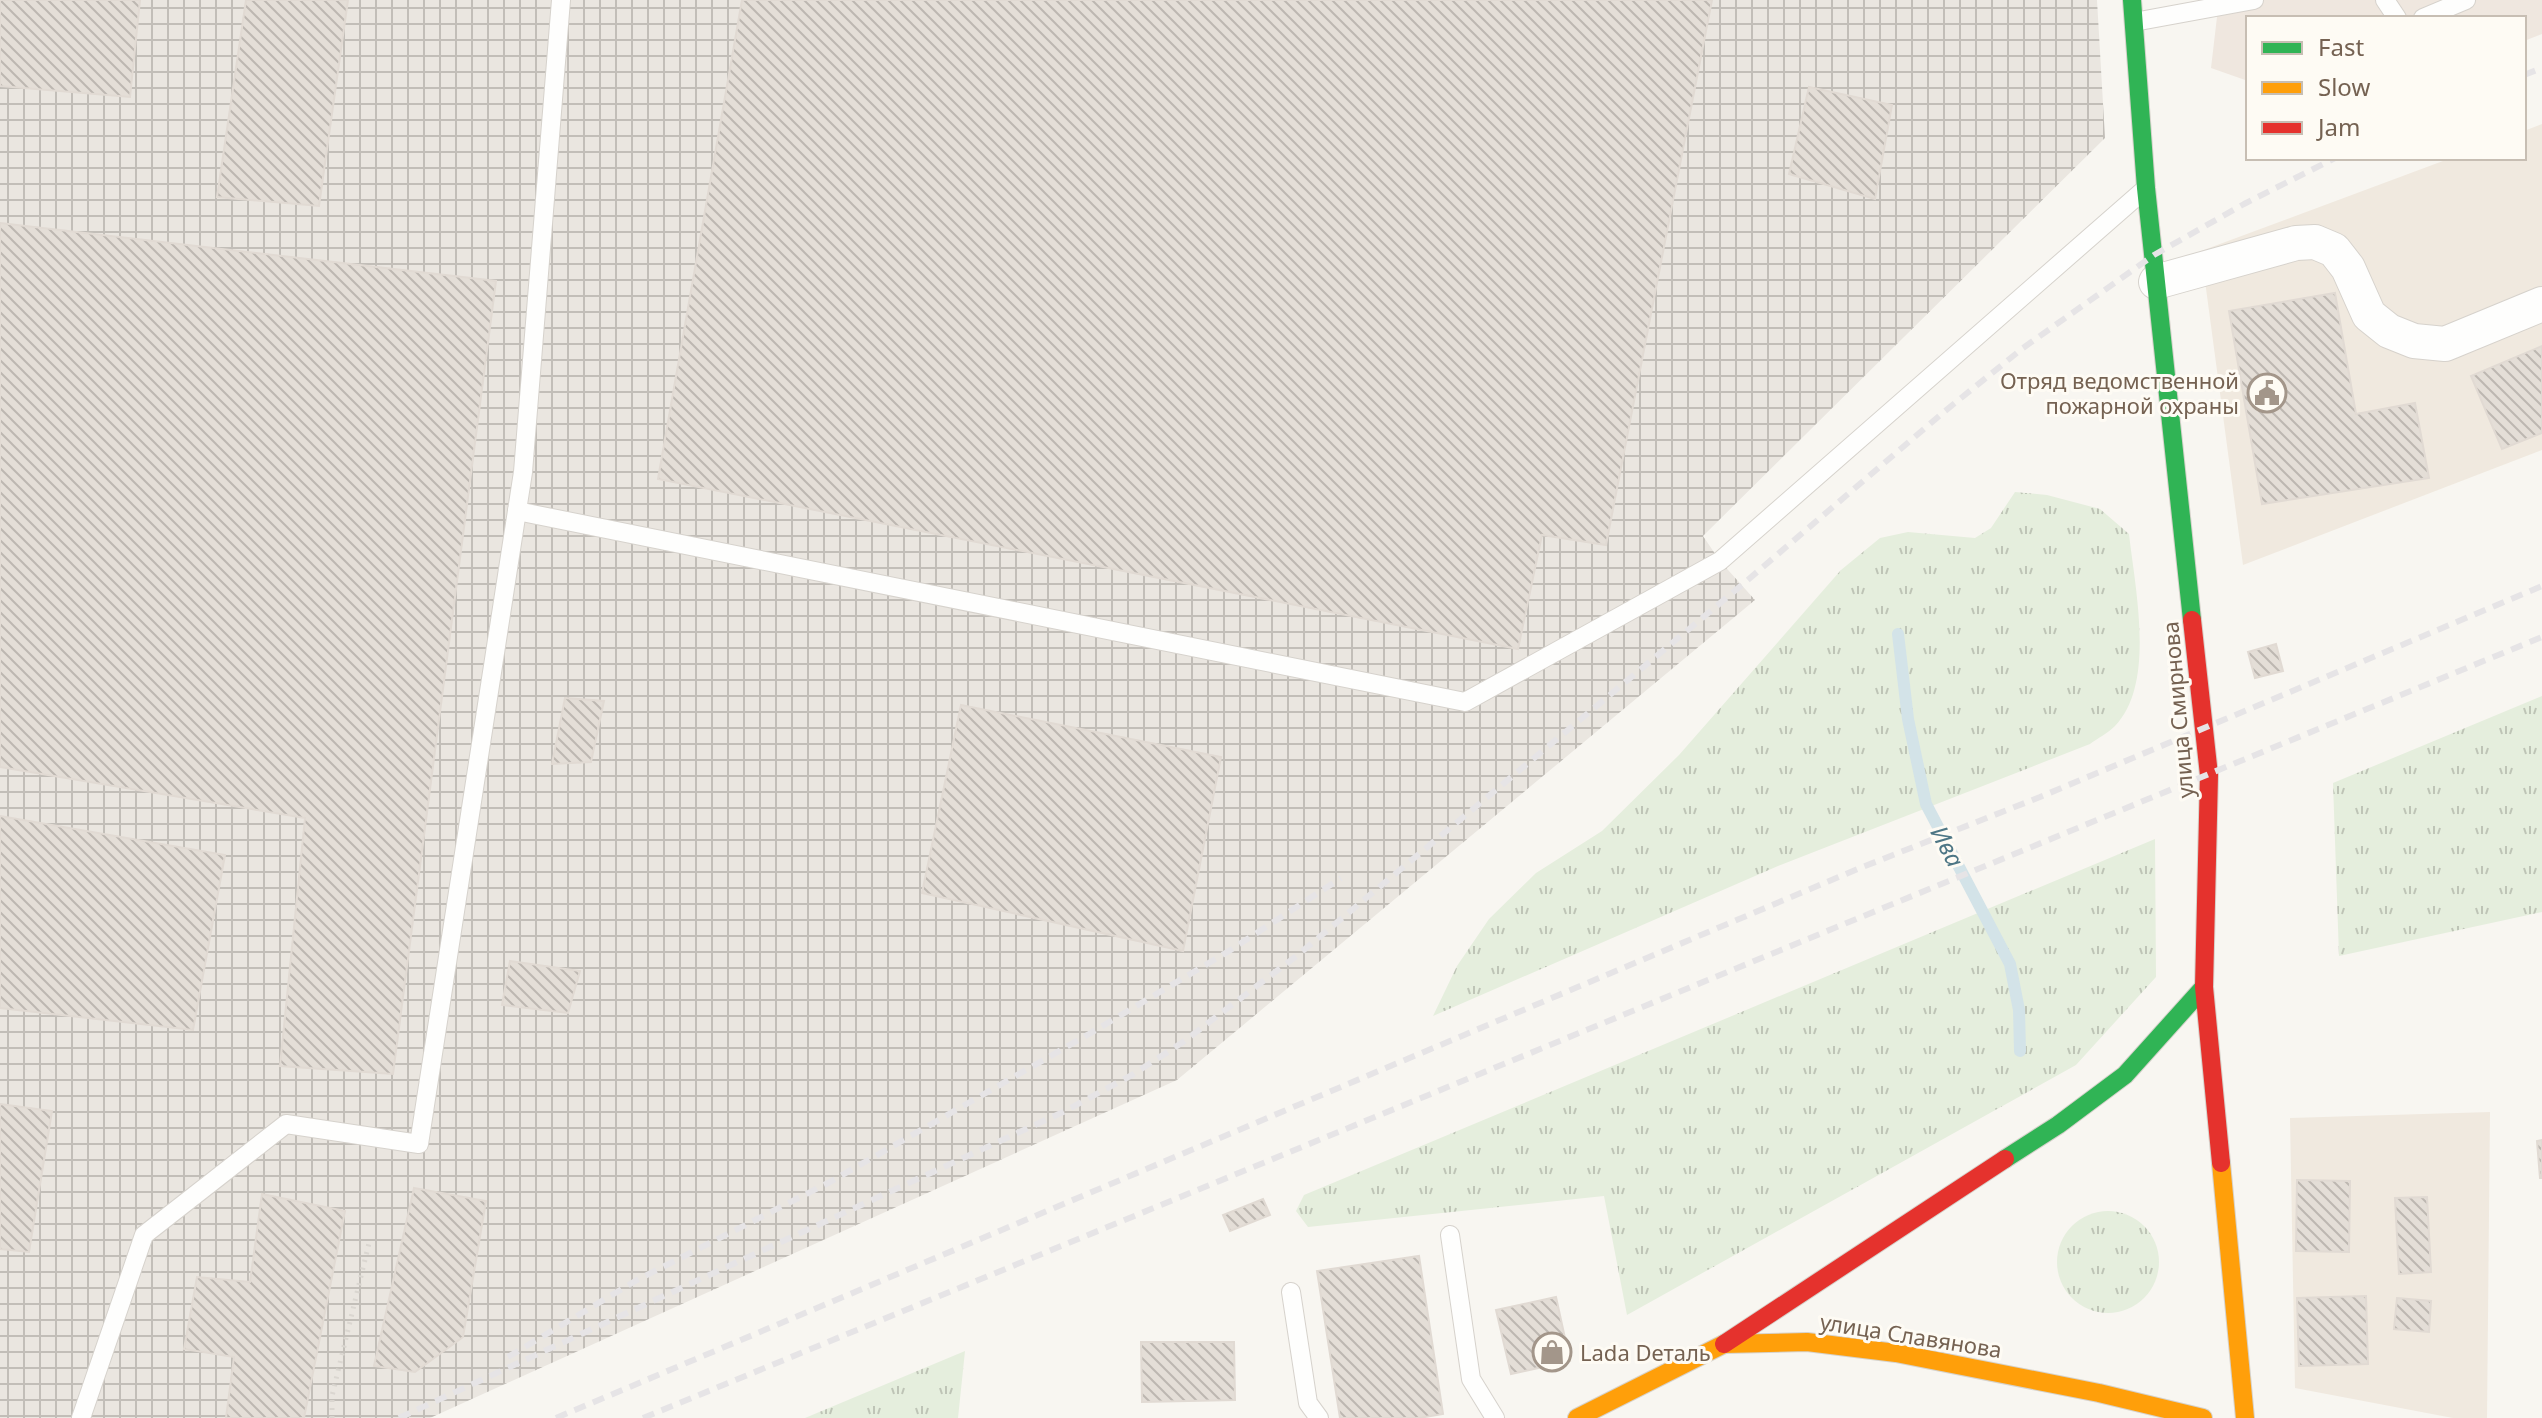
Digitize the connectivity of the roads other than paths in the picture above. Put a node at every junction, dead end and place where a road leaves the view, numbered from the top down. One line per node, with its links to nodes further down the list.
1 (561, 0): 10 (lane)
2 (2132, 0): 6 (street, улица Смирнова)
3 (2254, 0): 6 (lane)
4 (2466, 0): 5 (lane)
5 (2428, 16)
6 (2134, 22): 7 (street, улица Смирнова)
7 (2146, 188): 8 (street, улица Смирнова); 10 (lane)
8 (2156, 282): 9 (street); 11 (street, улица Смирнова)
9 (2542, 304)
10 (517, 511): 15 (lane)
11 (2204, 987): 14 (street); 20 (street, улица Смирнова)
12 (1450, 1235): 17 (lane)
13 (1291, 1292): 16 (lane)
14 (1724, 1344): 18 (street, улица Славянова); 19 (street, улица Славянова)
15 (81, 1418)
16 (1319, 1418)
17 (1495, 1418)
18 (1577, 1418)
19 (2203, 1418)
20 (2245, 1418)

